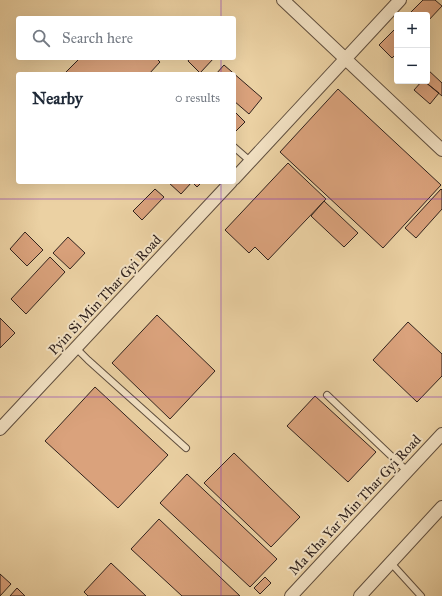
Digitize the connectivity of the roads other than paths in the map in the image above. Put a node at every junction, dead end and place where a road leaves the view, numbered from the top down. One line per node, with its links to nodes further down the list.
1 (283, 0): 3 (street)
2 (400, 0): 3 (street)
3 (345, 60): 5 (street); 6 (street)
4 (236, 149): 6 (lane)
5 (442, 150)
6 (250, 161): 7 (street)
7 (236, 177)
8 (229, 184): 9 (street, Pyin Si Min Thar Gyi Road)
9 (76, 348): 11 (street, Pyin Si Min Thar Gyi Road); 13 (lane)
10 (327, 395): 14 (lane)
11 (0, 429)
12 (442, 434): 14 (street, Ma Kha Yar Min Thar Gyi Road)
13 (186, 448)
14 (407, 471): 17 (street, Ma Kha Yar Min Thar Gyi Road)
15 (442, 507): 16 (street)
16 (391, 563): 18 (street); 19 (lane)
17 (291, 596)
18 (360, 596)
19 (420, 596)

